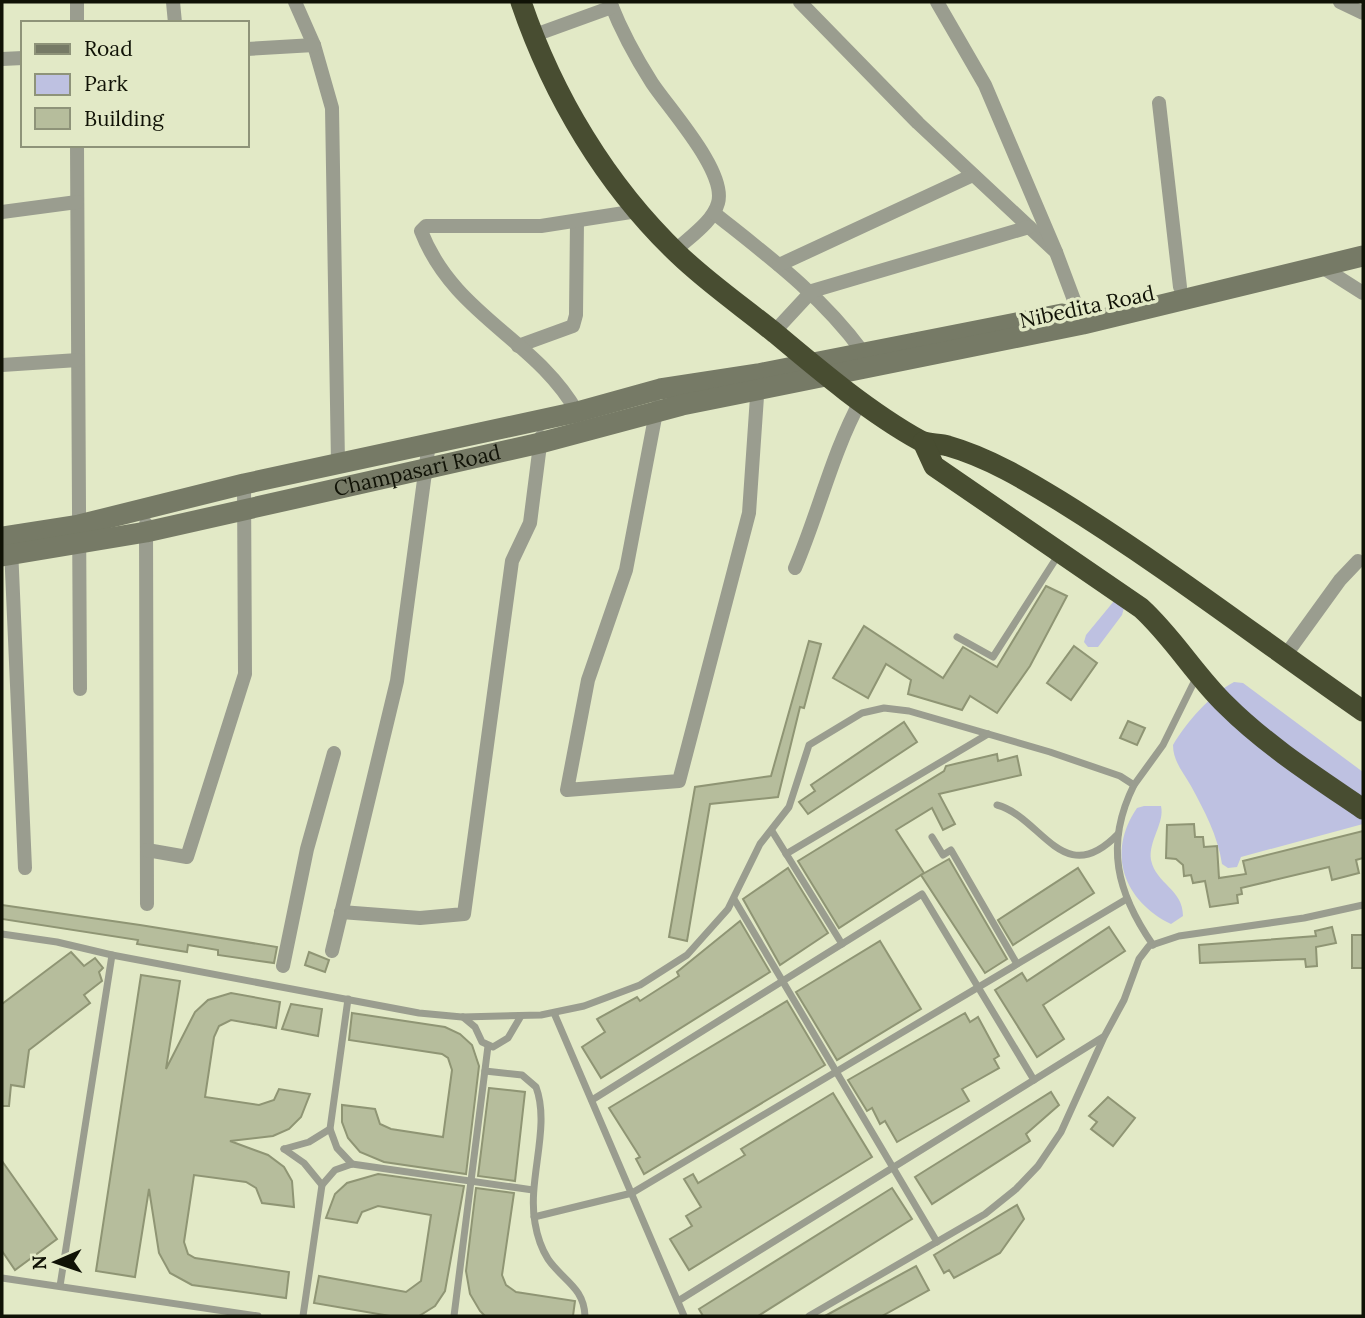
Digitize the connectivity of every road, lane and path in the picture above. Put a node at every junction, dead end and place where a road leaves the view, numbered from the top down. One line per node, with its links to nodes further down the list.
1 (77, 2): 10 (street)
2 (173, 2): 11 (street)
3 (295, 2): 13 (street)
4 (520, 2): 12 (highway)
5 (800, 2): 19 (street)
6 (937, 2): 28 (street)
7 (1340, 2): 9 (street)
8 (611, 5): 12 (street); 23 (street)
9 (1363, 12)
10 (77, 21)
11 (174, 21)
12 (532, 36): 21 (highway)
13 (314, 45): 14 (street); 52 (street)
14 (248, 48)
15 (21, 58): 16 (street)
16 (2, 59)
17 (1158, 103): 32 (street)
18 (77, 147): 20 (street)
19 (973, 175): 25 (street); 30 (street)
20 (77, 202): 22 (street); 39 (street)
21 (637, 211): 24 (street); 27 (highway)
22 (2, 212)
23 (714, 213): 27 (street); 30 (street)
24 (577, 221): 37 (street); 37 (street)
25 (1029, 227): 28 (street); 33 (street)
26 (1363, 241): 32 (main road, Nibedita Road)
27 (675, 251): 36 (highway)
28 (1056, 252): 35 (street)
29 (1363, 256): 31 (main road, Nibedita Road)
30 (779, 265): 33 (street)
31 (1322, 267): 34 (street); 35 (main road, Nibedita Road)
32 (1180, 287): 35 (main road, Nibedita Road)
33 (812, 292): 36 (street); 38 (street)
34 (1363, 293)
35 (1081, 317): 38 (main road, Nibedita Road); 42 (main road, Nibedita Road)
36 (774, 332): 40 (highway)
37 (518, 346): 47 (street)
38 (862, 351): 40 (main road, Nibedita Road)
39 (78, 360): 41 (street); 58 (street)
40 (808, 362): 42 (highway); 43 (main road, Champasari Road)
41 (2, 365)
42 (830, 377): 43 (main road, Champasari Road); 45 (highway)
43 (757, 383): 44 (main road, Champasari Road); 46 (main road, Champasari Road); 46 (street)
44 (660, 389): 46 (street); 47 (main road, Champasari Road)
45 (861, 400): 49 (highway); 62 (street)
46 (656, 411): 51 (main road, Champasari Road)
47 (577, 412): 48 (main road, Champasari Road)
48 (543, 418): 50 (main road, Champasari Road); 51 (street)
49 (923, 442): 60 (highway); 64 (highway)
50 (429, 443): 52 (main road, Champasari Road); 53 (street)
51 (540, 443): 53 (main road, Champasari Road); 83 (street)
52 (338, 463): 54 (main road, Champasari Road)
53 (425, 469): 56 (main road, Champasari Road); 83 (street)
54 (244, 484): 55 (main road, Champasari Road); 56 (street)
55 (146, 508): 57 (street); 58 (main road, Champasari Road)
56 (244, 509): 57 (main road, Champasari Road); 76 (street)
57 (146, 532): 58 (main road, Champasari Road); 76 (street)
58 (79, 535): 59 (main road, Champasari Road); 66 (street)
59 (6, 546): 78 (street)
60 (1061, 552): 63 (lane); 65 (highway)
61 (1358, 561): 64 (street)
62 (795, 568)
63 (957, 637)
64 (1285, 656): 67 (highway)
65 (1198, 673): 70 (lane); 72 (highway)
66 (80, 689)
67 (1363, 711)
68 (988, 734): 70 (lane); 73 (lane); 77 (lane)
69 (334, 753): 90 (street)
70 (1133, 785): 74 (lane)
71 (998, 805): 74 (lane)
72 (1363, 809)
73 (772, 831): 77 (lane); 79 (lane)
74 (1119, 833): 80 (lane)
75 (932, 837): 89 (lane)
76 (147, 850): 81 (street)
77 (786, 854): 85 (lane)
78 (25, 868)
79 (734, 899): 91 (lane); 94 (lane)
80 (1125, 900): 86 (lane); 89 (lane)
81 (147, 904)
82 (1363, 905): 86 (lane)
83 (341, 912): 87 (street)
84 (2, 934): 88 (lane)
85 (842, 944): 91 (lane); 92 (lane)
86 (1153, 945): 97 (lane)
87 (332, 951)
88 (113, 955): 93 (lane); 113 (lane)
89 (1017, 964): 92 (lane)
90 (283, 967)
91 (783, 981): 100 (lane); 102 (lane)
92 (978, 987): 100 (lane); 101 (lane)
93 (348, 999): 96 (lane); 103 (lane)
94 (554, 1013): 95 (lane); 102 (lane)
95 (521, 1016): 96 (lane); 98 (lane)
96 (462, 1017): 98 (lane)
97 (1104, 1037): 101 (lane); 111 (lane)
98 (488, 1046): 99 (lane)
99 (485, 1071): 106 (lane); 108 (lane)
100 (836, 1071): 105 (lane); 109 (lane)
101 (1034, 1080): 105 (lane)
102 (592, 1100): 109 (lane)
103 (330, 1129): 104 (lane); 107 (lane)
104 (352, 1164): 106 (lane); 107 (lane)
105 (893, 1168): 111 (lane); 114 (lane)
106 (472, 1180): 108 (lane); 117 (lane)
107 (322, 1185): 116 (lane)
108 (533, 1189): 110 (lane)
109 (632, 1193): 110 (lane); 114 (lane)
110 (534, 1217): 118 (lane)
111 (937, 1242): 120 (lane)
112 (2, 1278): 113 (lane)
113 (60, 1286): 115 (lane)
114 (678, 1301): 119 (lane)
115 (258, 1316)
116 (303, 1316)
117 (454, 1316)
118 (585, 1316)
119 (684, 1316)
120 (808, 1316)

